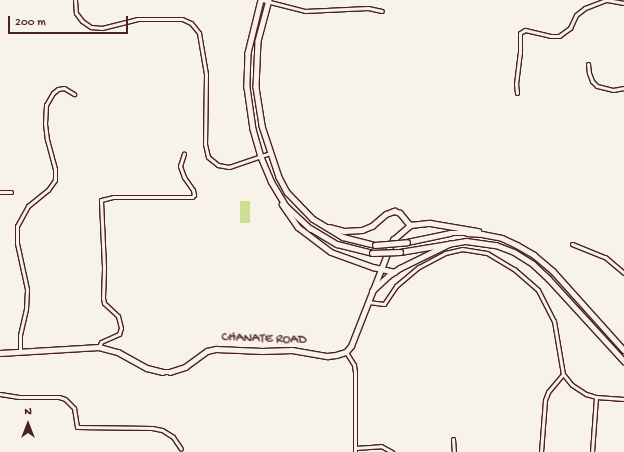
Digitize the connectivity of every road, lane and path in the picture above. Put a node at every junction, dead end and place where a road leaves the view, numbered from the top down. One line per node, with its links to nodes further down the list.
1 (75, 0): 13 (street)
2 (262, 0): 4 (street); 13 (main road)
3 (606, 0): 5 (street); 9 (street)
4 (269, 1): 6 (street); 12 (main road)
5 (624, 3)
6 (382, 11)
7 (588, 64): 8 (street)
8 (624, 88)
9 (517, 93)
10 (74, 94): 29 (street)
11 (184, 154): 27 (street)
12 (270, 154): 13 (street); 17 (main road)
13 (261, 157): 16 (main road)
14 (0, 192): 15 (street)
15 (11, 192)
16 (278, 195): 20 (main road, bridge); 22 (main road)
17 (313, 219): 18 (main road); 19 (main road, bridge)
18 (410, 225): 19 (main road); 22 (main road)
19 (494, 237): 28 (main road)
20 (466, 241): 23 (main road); 32 (main road)
21 (572, 244): 24 (street)
22 (381, 268): 23 (main road); 25 (main road)
23 (394, 272): 25 (main road)
24 (624, 273)
25 (371, 292): 26 (main road)
26 (368, 302): 30 (main road); 33 (street)
27 (99, 347): 29 (main road, CHANATE ROAD); 30 (main road, CHANATE ROAD)
28 (624, 350)
29 (20, 352): 31 (main road, CHANATE ROAD)
30 (346, 352): 39 (street)
31 (0, 353)
32 (624, 361)
33 (563, 374): 35 (street); 42 (street)
34 (0, 394): 38 (street)
35 (596, 397): 36 (street); 43 (street)
36 (624, 399)
37 (452, 439): 41 (street)
38 (181, 449)
39 (355, 450): 40 (street)
40 (392, 452)
41 (454, 452)
42 (540, 452)
43 (592, 452)

